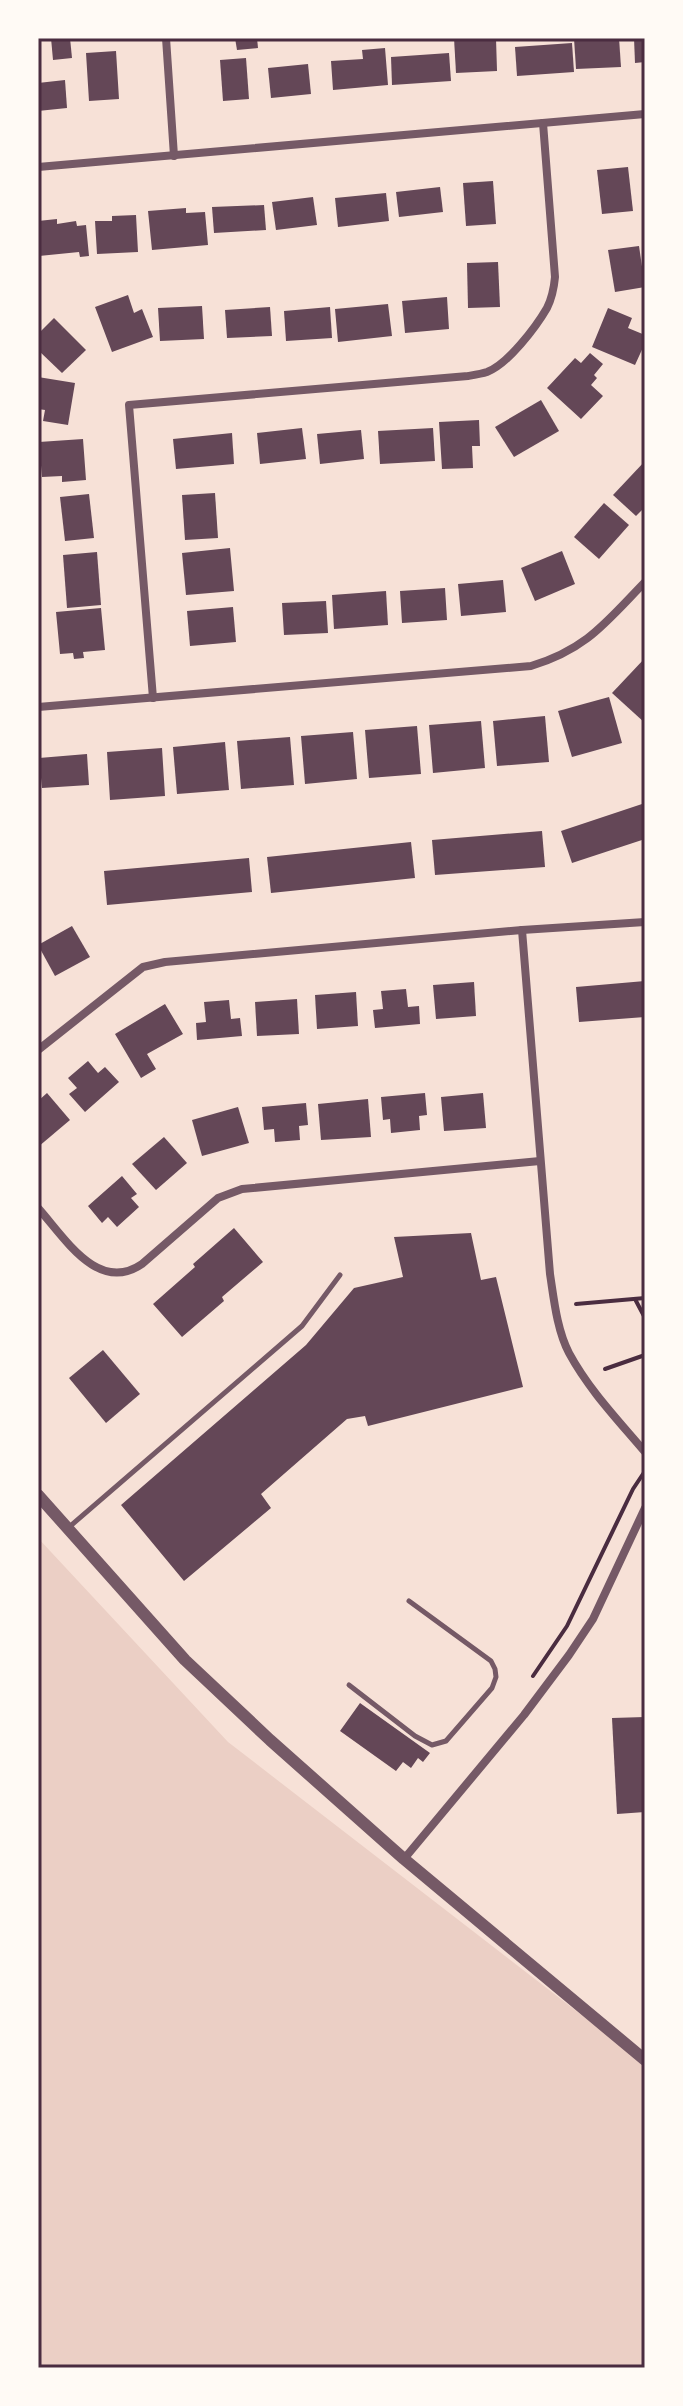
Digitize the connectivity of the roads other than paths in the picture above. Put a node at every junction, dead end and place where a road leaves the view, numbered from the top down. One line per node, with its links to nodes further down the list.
1 (166, 38): 4 (street)
2 (645, 114): 3 (street)
3 (543, 123): 4 (street); 7 (street)
4 (174, 156): 5 (street)
5 (38, 167)
6 (645, 582): 7 (street)
7 (153, 698): 8 (street)
8 (38, 707)
9 (645, 922): 10 (street)
10 (522, 930): 11 (street); 12 (street)
11 (38, 1050)
12 (540, 1161): 13 (street); 15 (street)
13 (38, 1208)
14 (340, 1275): 18 (lane)
15 (645, 1452)
16 (38, 1495): 18 (street)
17 (645, 1508): 21 (street)
18 (67, 1528): 21 (street)
19 (409, 1601): 20 (lane)
20 (349, 1685)
21 (404, 1859): 22 (street)
22 (645, 2060)

